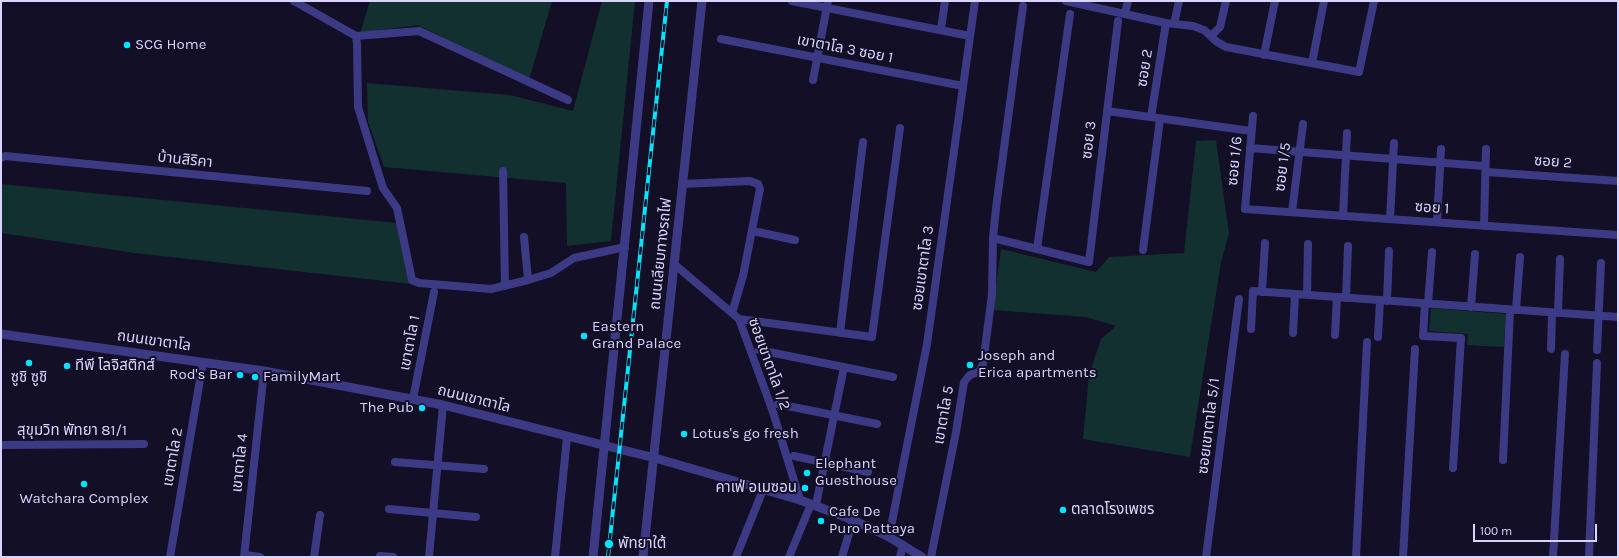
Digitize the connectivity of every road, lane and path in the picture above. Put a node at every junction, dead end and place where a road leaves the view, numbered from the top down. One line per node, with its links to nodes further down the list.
1 (294, 1): 22 (street)
2 (649, 1): 68 (street)
3 (702, 1): 52 (street, ถนนเลียบทางรถไฟ)
4 (792, 1): 15 (street)
5 (945, 1): 21 (street)
6 (975, 1): 23 (street, ซอยเขาตาโล 3)
7 (1066, 1): 14 (street)
8 (1128, 1): 17 (street)
9 (1179, 1): 20 (street, ซอย 2)
10 (1226, 1): 24 (street)
11 (1275, 1): 26 (street)
12 (1324, 1): 28 (street)
13 (1374, 1): 28 (street)
14 (1077, 2): 17 (street)
15 (828, 4): 21 (street); 27 (street)
16 (1023, 6): 63 (street, เขาตาโล 5)
17 (1126, 13): 20 (street)
18 (1070, 14): 69 (street)
19 (1118, 21): 32 (street, ซอย 3)
20 (1170, 23): 24 (street); 34 (street, ซอย 2)
21 (941, 30): 23 (street)
22 (356, 36): 31 (street); 79 (street)
23 (970, 36): 30 (street, ซอยเขาตาโล 3)
24 (1211, 36): 26 (street)
25 (721, 39): 27 (street, เขาตาโล 3 ซอย 1)
26 (1264, 55): 28 (street)
27 (817, 58): 29 (street); 30 (street, เขาตาโล 3 ซอย 1)
28 (1312, 63)
29 (813, 80)
30 (964, 86): 139 (street, ซอยเขาตาโล 3)
31 (568, 100)
32 (1107, 111): 34 (street); 69 (street, ซอย 3)
33 (1253, 116): 37 (street, ซอย 1/6)
34 (1156, 118): 37 (street); 70 (street)
35 (1303, 124): 44 (street, ซอย 1/5)
36 (900, 128): 97 (street)
37 (1251, 131): 41 (street, ซอย 1/6)
38 (1348, 133): 45 (street)
39 (863, 142): 97 (street)
40 (1394, 143): 47 (street)
41 (1250, 148): 44 (street, ซอย 2); 54 (street, ซอย 1/6)
42 (1441, 149): 48 (street)
43 (1486, 149): 49 (street)
44 (1299, 152): 45 (street, ซอย 2); 55 (street, ซอย 1/5)
45 (1346, 156): 47 (street, ซอย 2); 56 (street)
46 (1, 158): 53 (street, บ้านสิริคา)
47 (1393, 159): 48 (street, ซอย 2); 57 (street)
48 (1440, 163): 49 (street, ซอย 2); 58 (street)
49 (1485, 169): 51 (street, ซอย 2); 59 (street)
50 (503, 171): 79 (street)
51 (1618, 181)
52 (682, 184): 60 (street); 77 (street, ถนนเลียบทางรถไฟ)
53 (367, 191)
54 (1245, 209): 55 (street, ซอย 1)
55 (1292, 212): 56 (street, ซอย 1)
56 (1343, 216): 57 (street, ซอย 1)
57 (1390, 219): 58 (street, ซอย 1)
58 (1436, 222): 59 (street, ซอย 1)
59 (1484, 226): 61 (street, ซอย 1)
60 (753, 231): 64 (street); 91 (street)
61 (1618, 235)
62 (524, 237): 78 (street)
63 (993, 238): 69 (street); 156 (street, เขาตาโล 5)
64 (795, 240)
65 (1265, 242): 81 (street)
66 (1308, 244): 83 (street)
67 (1348, 246): 85 (street)
68 (625, 247): 78 (street); 121 (street)
69 (1037, 249)
70 (1143, 250)
71 (1389, 251): 87 (street)
72 (1432, 252): 88 (street)
73 (1475, 254): 89 (street)
74 (1520, 257): 90 (street)
75 (1560, 259): 92 (street)
76 (1601, 263): 93 (street)
77 (674, 264): 91 (street, ซอยเขาตาโล 1/2); 123 (street, ถนนเลียบทางรถไฟ)
78 (528, 280): 79 (street)
79 (505, 286)
80 (434, 292): 113 (street, เขาตาโล 1)
81 (1262, 292): 82 (street); 96 (street)
82 (1296, 294): 83 (street); 98 (street)
83 (1307, 295): 84 (street)
84 (1337, 297): 85 (street); 100 (street)
85 (1346, 298): 87 (street)
86 (1239, 299): 157 (street, ซอยเขาตาโล 5/1)
87 (1383, 300): 88 (street); 101 (street)
88 (1426, 304): 89 (street); 128 (street)
89 (1470, 307): 90 (street)
90 (1513, 310): 92 (street); 124 (street)
91 (732, 313): 95 (street, ซอยเขาตาโล 1/2)
92 (1555, 313): 93 (street); 104 (street)
93 (1599, 316): 94 (street); 106 (street)
94 (1618, 317)
95 (739, 319): 97 (street); 132 (street, ซอยเขาตาโล 1/2)
96 (1250, 329)
97 (840, 333)
98 (1293, 333)
99 (1, 334): 108 (street, ถนนเขาตาโล)
100 (1335, 335)
101 (1378, 337)
102 (1367, 342): 158 (street)
103 (1415, 349): 159 (street)
104 (1551, 349)
105 (759, 350): 110 (street)
106 (1597, 350)
107 (1564, 354): 160 (street)
108 (203, 362): 111 (street, ถนนเขาตาโล); 143 (street, เขาตาโล 2)
109 (1597, 363): 161 (street)
110 (844, 367): 112 (street); 116 (street)
111 (264, 371): 113 (street, ถนนเขาตาโล); 141 (street, เขาตาโล 4)
112 (893, 377)
113 (414, 399): 115 (street, ถนนเขาตาโล)
114 (778, 404): 116 (street)
115 (443, 405): 118 (street, ถนนเขาตาโล); 127 (street)
116 (834, 415): 117 (street); 126 (street)
117 (877, 424)
118 (567, 437): 121 (street, ถนนเขาตาโล); 148 (street)
119 (144, 444): 120 (street, สุขุมวิท พัทยา 81/1)
120 (1, 445)
121 (604, 446): 123 (street, ถนนเขาตาโล); 149 (street)
122 (794, 456): 126 (street)
123 (655, 458): 131 (street, ถนนเขาตาโล); 150 (street, ถนนเลียบทางรถไฟ)
124 (1502, 460)
125 (395, 462): 127 (street)
126 (824, 463): 130 (street); 133 (street)
127 (438, 465): 129 (street); 135 (street)
128 (1453, 468)
129 (484, 469)
130 (868, 472)
131 (763, 490): 132 (street, ถนนเขาตาโล); 151 (street)
132 (800, 500): 133 (street, ถนนเขาตาโล)
133 (813, 505): 138 (street, ถนนเขาตาโล); 152 (street)
134 (389, 509): 135 (street)
135 (433, 513): 137 (street); 147 (street)
136 (320, 515): 145 (street)
137 (476, 516)
138 (853, 520): 139 (street, ถนนเขาตาโล); 153 (street)
139 (889, 537): 140 (street, ถนนเขาตาโล)
140 (903, 545): 154 (street); 155 (street, ถนนเขาตาโล)
141 (245, 556): 144 (street)
142 (380, 556): 146 (street)
143 (170, 557)
144 (260, 557)
145 (314, 557)
146 (393, 557)
147 (429, 557)
148 (555, 557)
149 (593, 557)
150 (643, 557)
151 (736, 557)
152 (788, 557)
153 (842, 557)
154 (900, 557)
155 (922, 557)
156 (931, 557)
157 (1206, 557)
158 (1356, 557)
159 (1403, 557)
160 (1553, 557)
161 (1589, 557)

